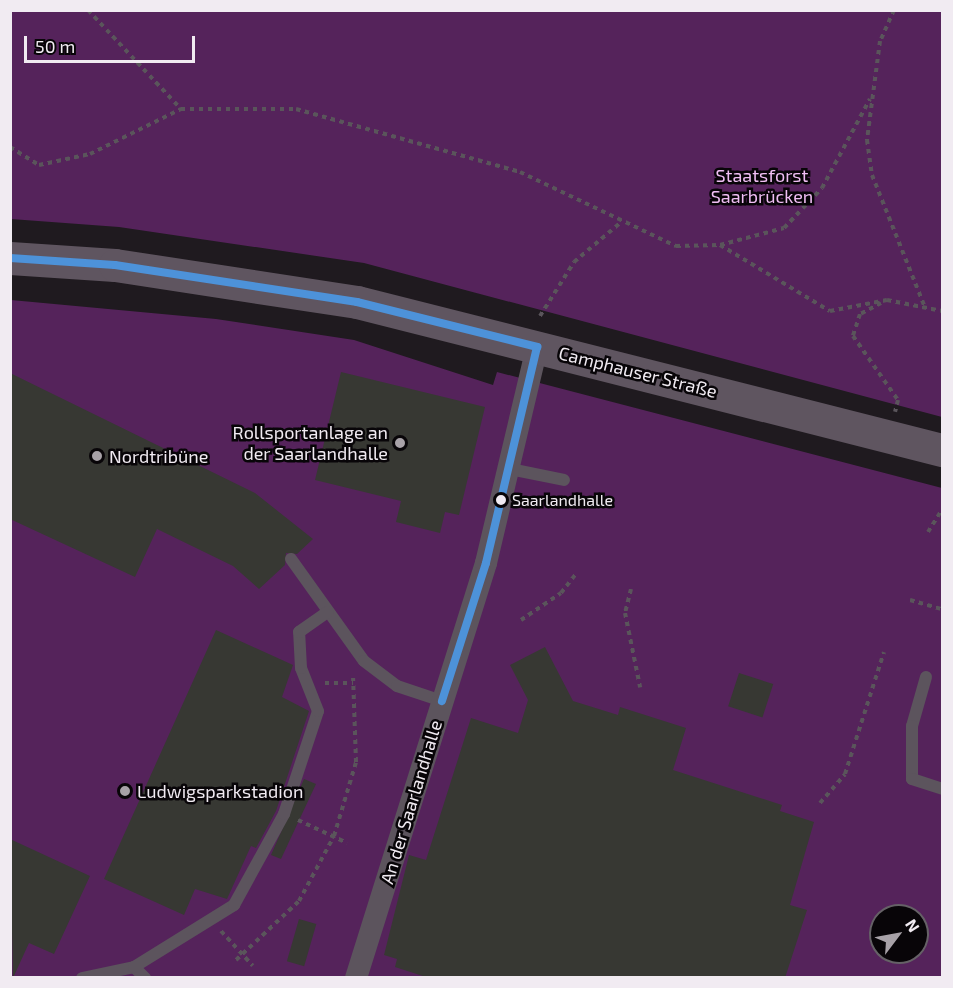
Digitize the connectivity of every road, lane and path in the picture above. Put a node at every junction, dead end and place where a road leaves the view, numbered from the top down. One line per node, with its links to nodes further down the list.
1 (88, 10): 4 (path)
2 (894, 10): 3 (path)
3 (872, 96): 7 (path); 10 (path)
4 (181, 109): 5 (path); 6 (path)
5 (10, 147)
6 (621, 222): 7 (path); 12 (path)
7 (720, 245): 9 (path)
8 (10, 258): 12 (main road, Camphauser Straße)
9 (887, 300): 10 (path); 13 (path)
10 (924, 305): 11 (path)
11 (942, 311)
12 (539, 332): 13 (main road, Camphauser Straße); 15 (street, An der Saarlandhalle)
13 (890, 436): 14 (main road, Camphauser Straße)
14 (942, 450)
15 (510, 469): 16 (lane); 30 (street, An der Saarlandhalle)
16 (564, 480)
17 (942, 510): 18 (path)
18 (928, 532)
19 (291, 560): 24 (lane)
20 (575, 575): 25 (path)
21 (631, 589): 29 (path)
22 (910, 600): 23 (path)
23 (942, 609)
24 (328, 612): 30 (lane); 40 (lane)
25 (521, 620)
26 (884, 652): 32 (path)
27 (926, 677): 31 (lane)
28 (318, 684): 34 (path)
29 (640, 687)
30 (442, 701): 43 (street, An der Saarlandhalle)
31 (942, 789)
32 (820, 804)
33 (295, 819): 34 (path)
34 (334, 836): 35 (path); 37 (path)
35 (347, 843)
36 (220, 929): 37 (path)
37 (242, 954): 38 (path); 39 (path)
38 (236, 960)
39 (253, 966)
40 (134, 967): 41 (lane); 42 (lane)
41 (82, 978)
42 (145, 978)
43 (356, 978)

